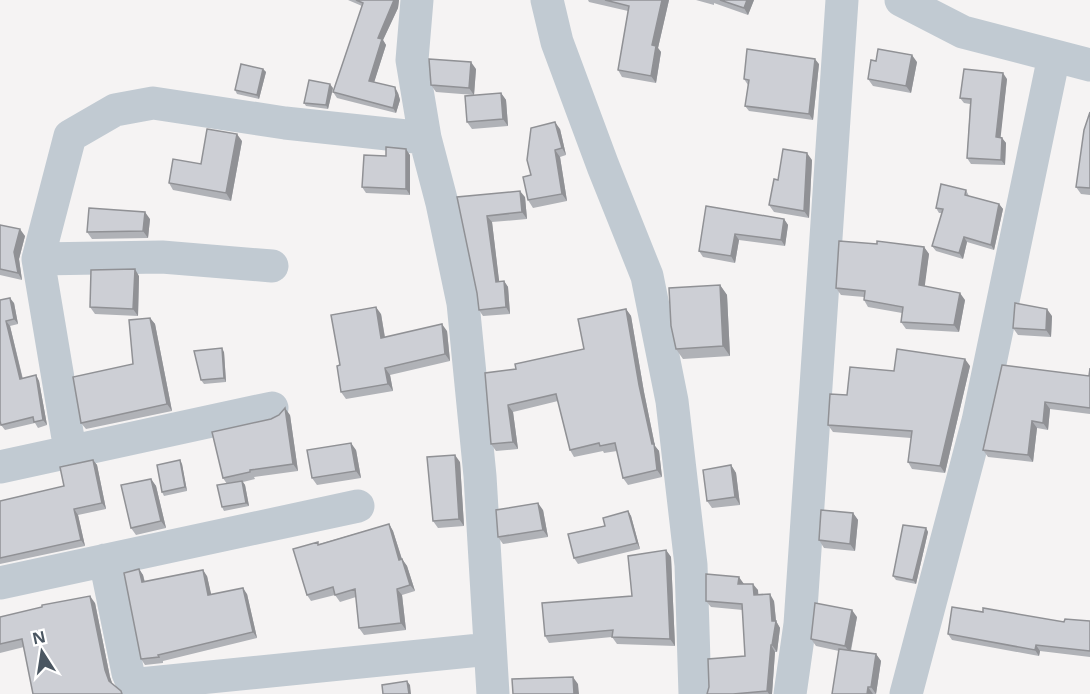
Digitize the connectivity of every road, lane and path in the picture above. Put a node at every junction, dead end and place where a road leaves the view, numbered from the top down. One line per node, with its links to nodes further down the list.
1 (417, 0): 7 (street)
2 (547, 0): 18 (street)
3 (842, 0): 19 (street)
4 (901, 0): 5 (street)
5 (1054, 56): 6 (street); 20 (street)
6 (1090, 65)
7 (425, 138): 8 (street); 16 (street)
8 (38, 259): 9 (street); 11 (street)
9 (272, 266)
10 (272, 408): 11 (street)
11 (70, 450): 12 (street)
12 (0, 467)
13 (358, 506): 14 (street)
14 (105, 560): 15 (street); 16 (street)
15 (0, 583)
16 (490, 649): 17 (street)
17 (493, 694)
18 (694, 694)
19 (790, 694)
20 (906, 694)

